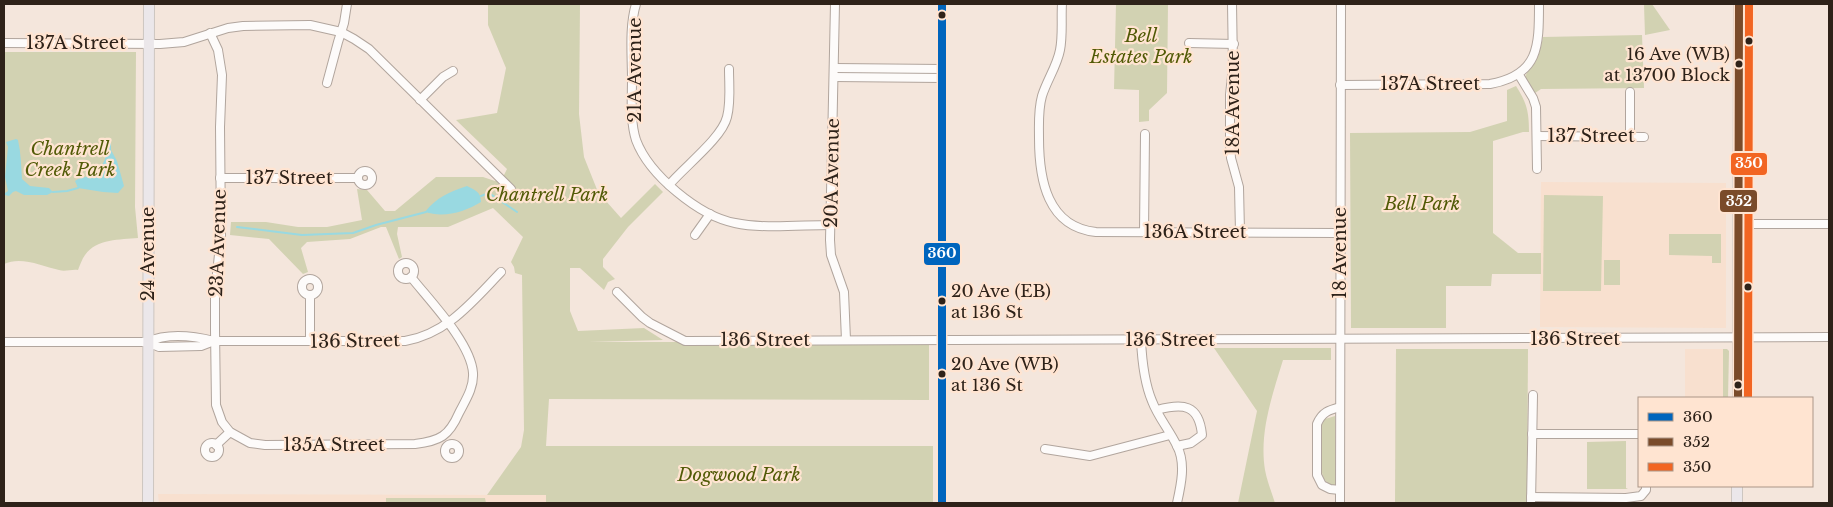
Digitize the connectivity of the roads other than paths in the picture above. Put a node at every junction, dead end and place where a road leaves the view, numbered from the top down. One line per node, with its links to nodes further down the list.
1 (149, 4): 14 (main road, 24 Avenue)
2 (347, 4): 11 (street)
3 (636, 4): 35 (street, 21A Avenue)
4 (835, 4): 20 (street, 20A Avenue)
5 (942, 4): 18 (street)
6 (1062, 4): 41 (street, 136A Street)
7 (1232, 4): 16 (street, 18A Avenue)
8 (1341, 4): 25 (street, 18 Avenue)
9 (1540, 4): 22 (street)
10 (1739, 4): 38 (main road)
11 (341, 32): 12 (street, 137A Street); 24 (street); 27 (street, 137A Street)
12 (210, 33): 14 (street, 137A Street); 33 (street, 23A Avenue)
13 (4, 43): 14 (street, 137A Street)
14 (149, 43): 59 (main road, 24 Avenue)
15 (1189, 43): 16 (street)
16 (1234, 44): 42 (street, 18A Avenue)
17 (729, 69): 35 (street)
18 (942, 69): 21 (street); 23 (street)
19 (453, 71): 27 (street)
20 (834, 72): 21 (street); 40 (street, 20A Avenue)
21 (879, 73): 23 (street)
22 (1519, 75): 25 (street, 137A Street); 29 (street)
23 (942, 78): 53 (street)
24 (327, 83)
25 (1340, 85): 43 (street, 18 Avenue)
26 (1630, 92): 30 (street)
27 (420, 100): 36 (street, 137A Street)
28 (1145, 134): 41 (street)
29 (1537, 136): 30 (street, 137 Street); 32 (street)
30 (1630, 136): 31 (street, 137 Street)
31 (1644, 136)
32 (1537, 169)
33 (220, 178): 34 (street, 137 Street); 56 (street, 23A Avenue)
34 (357, 178)
35 (669, 185): 37 (street)
36 (511, 188)
37 (710, 214): 40 (street); 44 (street)
38 (1738, 224): 39 (street); 50 (main road)
39 (1829, 224)
40 (831, 225): 52 (street, 20A Avenue)
41 (1144, 232): 42 (street, 136A Street)
42 (1240, 232): 43 (street, 136A Street)
43 (1339, 233): 55 (street, 18 Avenue)
44 (695, 235)
45 (501, 272): 49 (street, 136 Street)
46 (411, 277): 49 (street)
47 (618, 292): 52 (street, 136 Street)
48 (310, 295): 57 (street)
49 (448, 323): 57 (street, 136 Street); 68 (street)
50 (1738, 337): 51 (street, 136 Street); 55 (street, 136 Street); 61 (main road)
51 (1829, 337)
52 (846, 340): 53 (street, 136 Street)
53 (942, 340): 54 (street, 136 Street); 78 (street)
54 (1141, 340): 55 (street, 136 Street); 63 (street)
55 (1340, 340): 62 (street, 18 Avenue)
56 (214, 341): 57 (street, 136 Street); 59 (street, 136 Street); 64 (street, 23A Avenue)
57 (310, 341)
58 (4, 342): 59 (street, 136 Street)
59 (147, 342): 77 (main road, 24 Avenue)
60 (1533, 395): 65 (street)
61 (1738, 397)
62 (1340, 406): 75 (street, 18 Avenue); 75 (street)
63 (1157, 410): 67 (street); 71 (street)
64 (230, 432): 68 (street, 135A Street); 69 (street)
65 (1532, 434): 66 (street); 76 (street)
66 (1638, 434)
67 (1170, 435): 71 (street); 72 (street)
68 (441, 438): 70 (street)
69 (216, 445)
70 (446, 446)
71 (1177, 446): 79 (street)
72 (1045, 449)
73 (1646, 487): 76 (street)
74 (1737, 487): 81 (main road)
75 (1340, 490): 80 (street, 18 Avenue)
76 (1531, 500)
77 (148, 503)
78 (942, 503)
79 (1177, 503)
80 (1340, 503)
81 (1737, 503)

